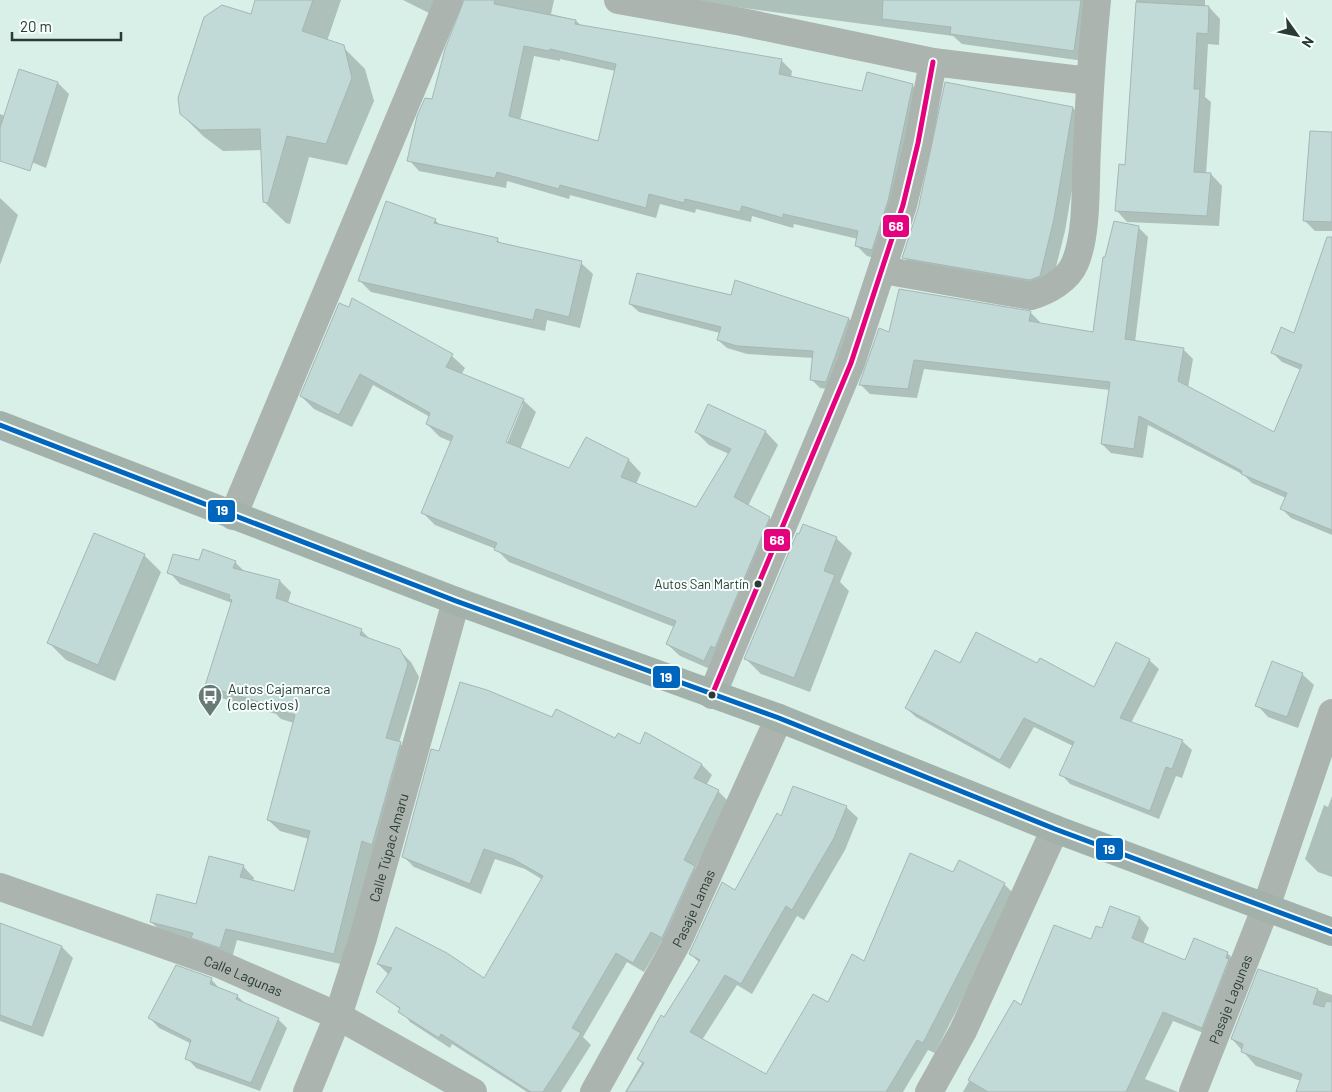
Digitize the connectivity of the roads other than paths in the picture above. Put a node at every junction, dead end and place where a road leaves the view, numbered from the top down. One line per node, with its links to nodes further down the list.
1 (449, 0): 8 (street)
2 (618, 0): 4 (street)
3 (1097, 0): 5 (street)
4 (933, 62): 5 (street); 6 (street)
5 (1089, 81): 6 (street)
6 (883, 270): 10 (street)
7 (0, 425): 8 (highway)
8 (233, 516): 9 (highway)
9 (456, 601): 10 (highway); 17 (street, Calle Túpac Amaru)
10 (712, 695): 12 (highway)
11 (1332, 713): 15 (street, Pasaje Lagunas)
12 (779, 718): 13 (highway); 20 (street, Pasaje Lamas)
13 (1055, 829): 15 (highway); 21 (street)
14 (0, 888): 17 (street, Calle Lagunas)
15 (1266, 906): 16 (highway); 22 (street, Pasaje Lagunas)
16 (1332, 932)
17 (338, 1016): 18 (street, Calle Túpac Amaru); 19 (street, Calle Lagunas)
18 (307, 1092)
19 (473, 1092)
20 (594, 1092)
21 (930, 1092)
22 (1193, 1092)

